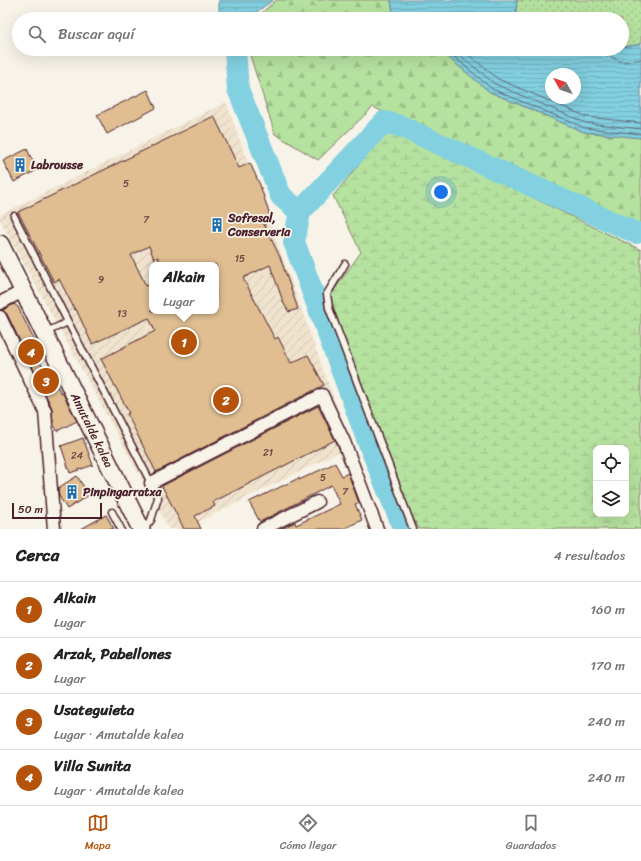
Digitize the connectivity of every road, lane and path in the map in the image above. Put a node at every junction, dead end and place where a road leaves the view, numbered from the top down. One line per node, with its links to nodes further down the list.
1 (14, 216): 7 (lane)
2 (0, 244): 4 (main road, Amutalde kalea)
3 (345, 264): 17 (lane)
4 (23, 291): 5 (street); 8 (main road, Amutalde kalea)
5 (0, 302)
6 (0, 317): 12 (street)
7 (68, 322): 8 (lane); 9 (lane)
8 (44, 333): 14 (main road, Amutalde kalea)
9 (151, 483): 14 (lane); 16 (street)
10 (317, 502): 15 (street)
11 (112, 512): 13 (lane)
12 (54, 529)
13 (121, 529)
14 (143, 529)
15 (262, 529)
16 (376, 529)
17 (413, 529)

